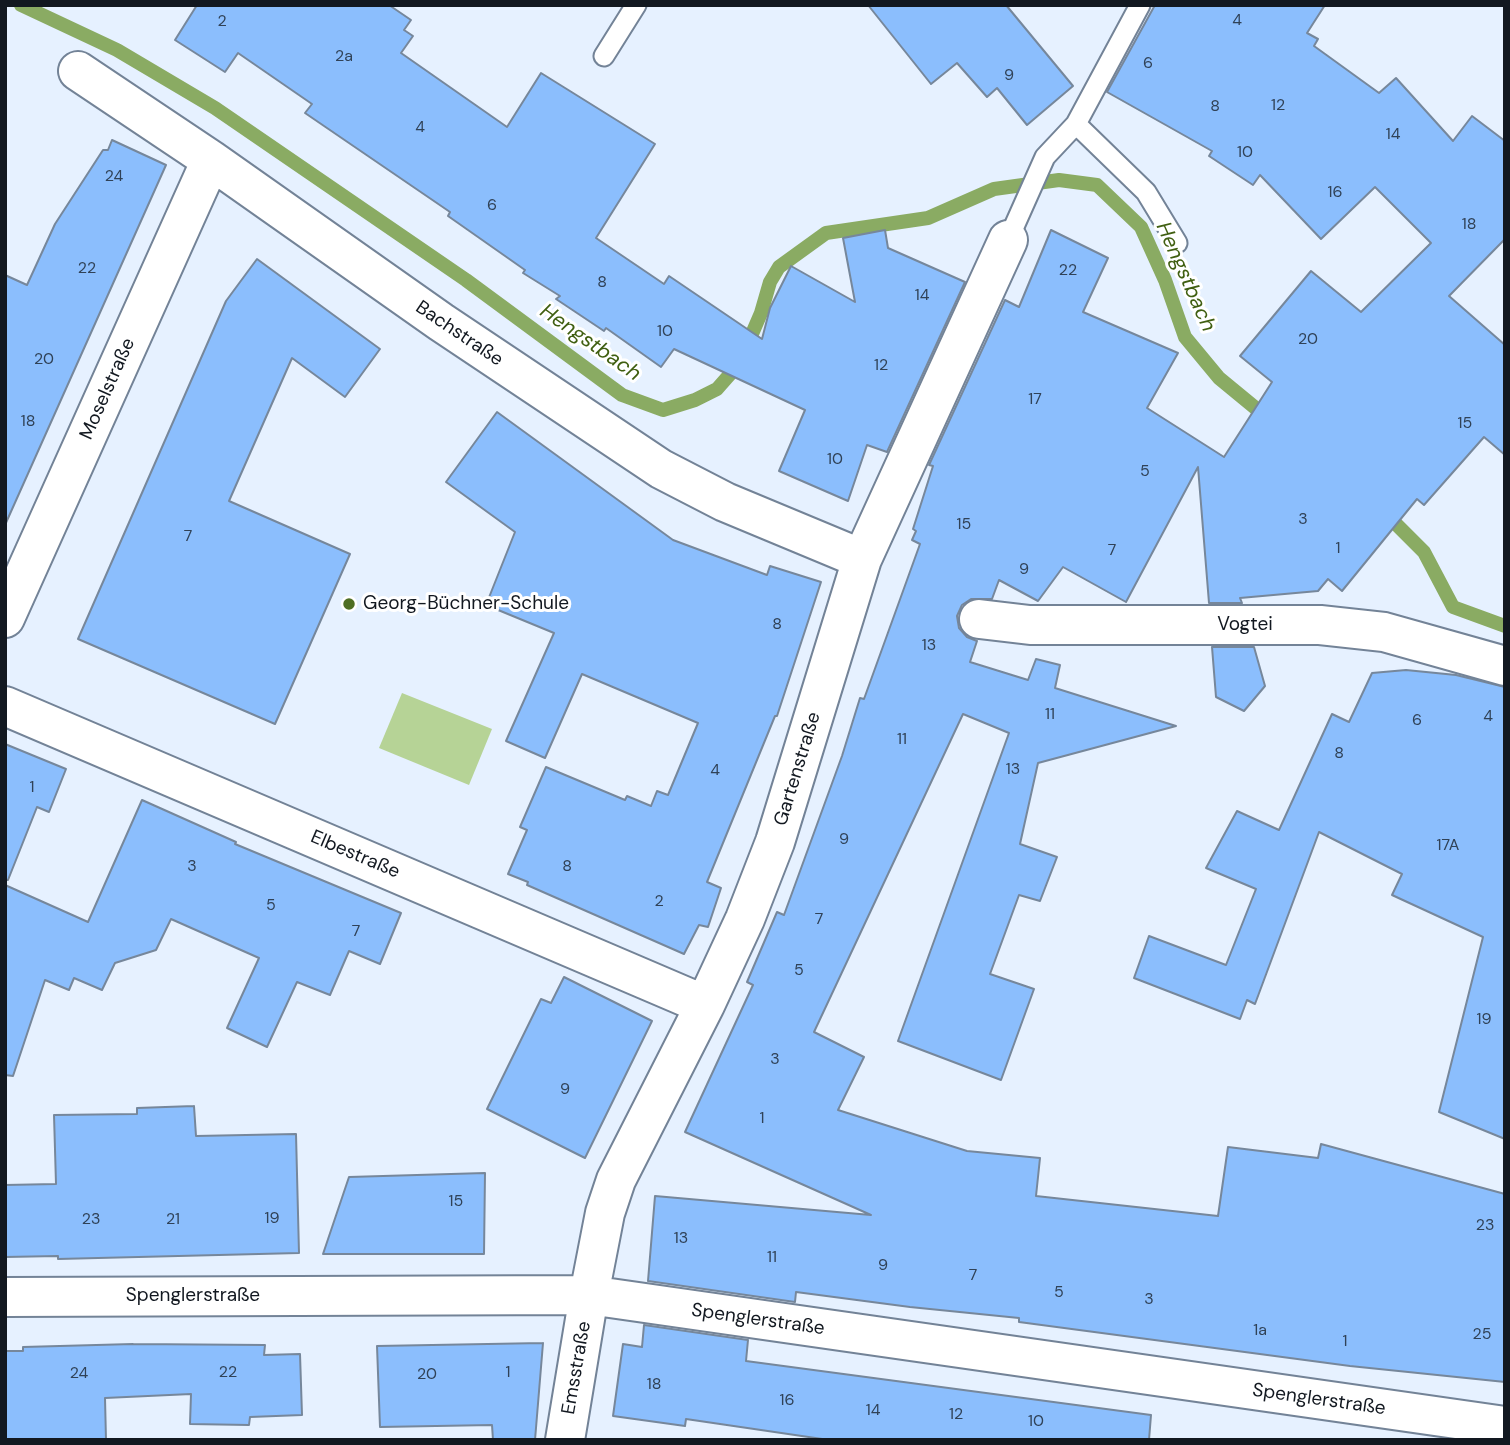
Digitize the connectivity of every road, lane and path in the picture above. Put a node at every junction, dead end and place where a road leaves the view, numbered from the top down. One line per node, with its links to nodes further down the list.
1 (636, 5): 3 (lane)
2 (1140, 5): 5 (lane)
3 (604, 56)
4 (78, 71): 6 (street, Bachstraße)
5 (1076, 124): 7 (lane); 8 (lane)
6 (211, 160): 9 (street, Bachstraße); 10 (street, Moselstraße)
7 (1008, 240): 9 (street, Gartenstraße)
8 (1177, 243)
9 (862, 559): 14 (street, Gartenstraße)
10 (5, 618)
11 (979, 619): 12 (street, Vogtei)
12 (1505, 666)
13 (5, 706): 14 (street, Elbestraße)
14 (705, 1005): 15 (street, Gartenstraße)
15 (589, 1295): 16 (street, Spenglerstraße); 17 (street, Spenglerstraße); 18 (street, Emsstraße)
16 (5, 1297)
17 (1505, 1426)
18 (565, 1440)

